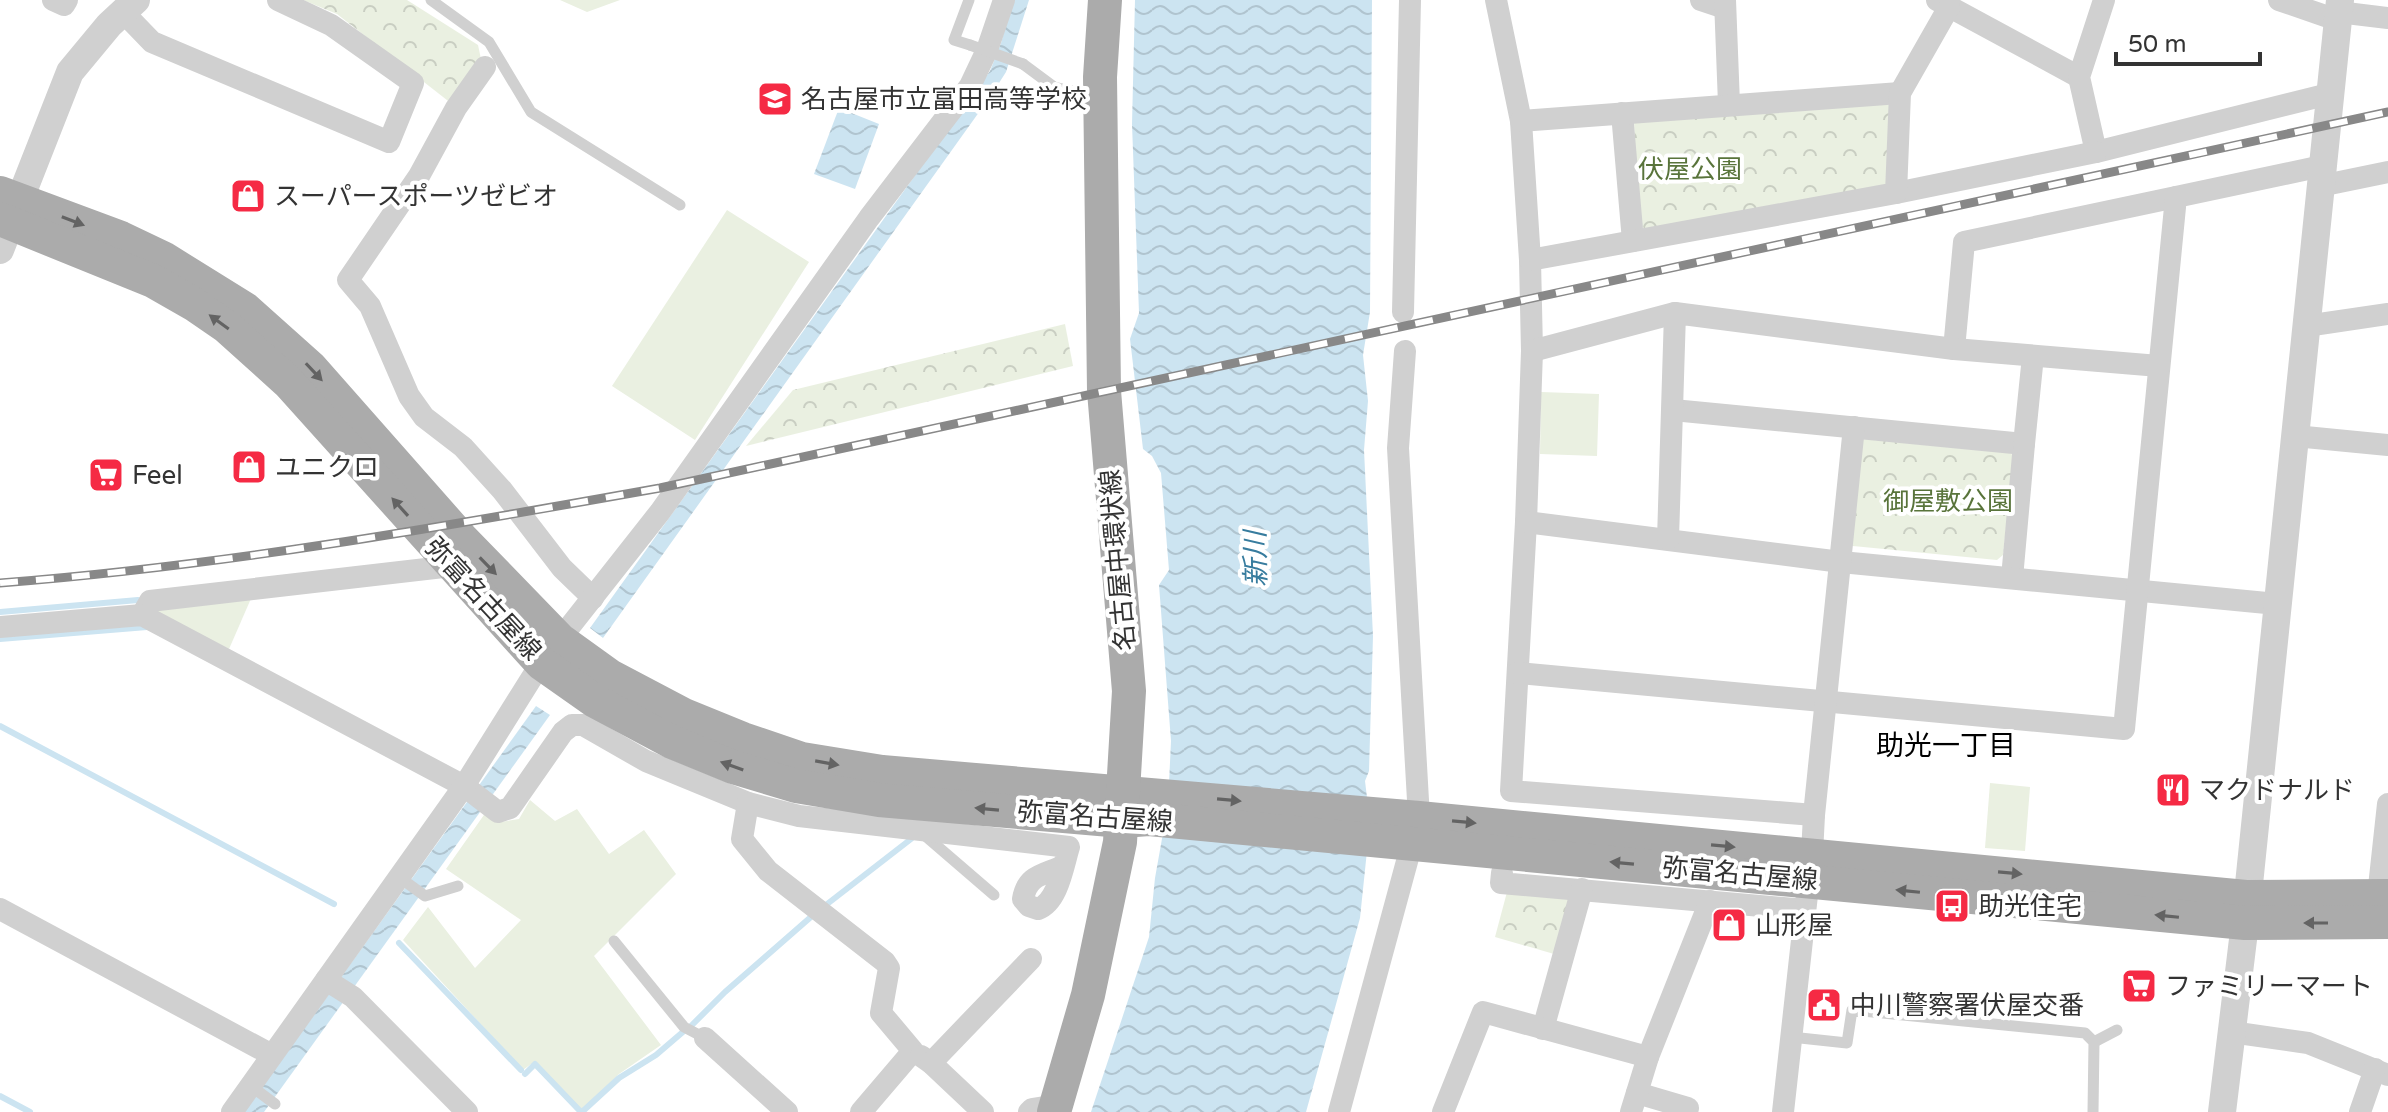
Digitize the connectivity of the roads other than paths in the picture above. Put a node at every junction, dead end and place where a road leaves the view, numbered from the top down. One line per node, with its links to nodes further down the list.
1 (53, 0): 2 (street)
2 (67, 0)
3 (278, 0): 15 (street)
4 (431, 0): 31 (lane)
5 (969, 0): 22 (lane, bridge)
6 (1004, 0): 55 (street)
7 (1105, 0): 22 (main road, 名古屋中環状線)
8 (1410, 0): 35 (street)
9 (1496, 0): 25 (street)
10 (1701, 0): 14 (street)
11 (2104, 0): 19 (street)
12 (2279, 0): 16 (street)
13 (1943, 3): 19 (street); 20 (street)
14 (1725, 4): 23 (street)
15 (129, 6): 32 (street)
16 (2338, 10): 17 (street); 21 (street)
17 (2388, 18)
18 (485, 67): 55 (street)
19 (2079, 77): 26 (street)
20 (1900, 93): 23 (street); 29 (street)
21 (2329, 94): 26 (street); 28 (street)
22 (1100, 98): 65 (main road, 名古屋中環状線)
23 (1729, 104): 24 (street)
24 (1622, 113): 25 (street); 33 (street)
25 (1521, 121): 34 (street)
26 (2096, 152): 29 (street)
27 (2388, 172): 28 (street)
28 (2321, 176): 30 (street); 38 (street)
29 (1896, 193): 33 (street)
30 (2176, 197): 39 (street); 43 (street)
31 (680, 205)
32 (6, 217): 52 (main road, 弥富名古屋線, one-way to 32); 59 (main road, 弥富名古屋線, one-way to 59)
33 (1633, 241): 34 (street)
34 (1530, 260): 41 (street)
35 (1403, 312)
36 (1675, 313): 39 (street); 41 (street); 44 (street)
37 (2388, 314): 38 (street)
38 (2306, 326): 46 (street)
39 (1954, 349): 42 (street)
40 (1405, 351): 67 (street)
41 (1532, 351): 49 (street)
42 (2033, 356): 43 (street); 47 (street)
43 (2159, 366): 54 (street)
44 (1673, 410): 45 (street); 50 (street)
45 (1854, 427): 47 (street); 51 (street)
46 (2295, 436): 48 (street); 56 (street)
47 (2024, 444): 53 (street)
48 (2388, 445)
49 (1526, 522): 50 (street); 60 (street)
50 (1668, 539): 51 (street)
51 (1841, 562): 53 (street); 61 (street)
52 (452, 566): 57 (street); 59 (main road, 弥富名古屋線)
53 (2012, 578): 54 (street)
54 (2137, 591): 56 (street); 61 (street)
55 (593, 598): 59 (street)
56 (2277, 604): 79 (street)
57 (142, 615): 58 (street); 62 (street)
58 (0, 627)
59 (551, 652): 62 (street); 65 (main road, 弥富名古屋線)
60 (1518, 673): 61 (street); 66 (street)
61 (1827, 703): 66 (street)
62 (466, 788): 63 (street); 71 (street)
63 (748, 803): 68 (street); 90 (street)
64 (2388, 804): 77 (street)
65 (1136, 806): 67 (main road, 弥富名古屋線); 97 (main road, 名古屋中環状線)
66 (1814, 815): 72 (street)
67 (1400, 829): 72 (main road, 弥富名古屋線); 104 (street)
68 (920, 830): 69 (street); 75 (lane)
69 (1063, 866)
70 (1502, 873): 74 (street)
71 (402, 879): 73 (lane); 82 (street)
72 (1809, 881): 76 (street); 79 (main road, 弥富名古屋線); 86 (street)
73 (458, 886)
74 (1582, 889): 76 (street); 83 (street)
75 (994, 895)
76 (1710, 901): 91 (street)
77 (2385, 904): 79 (main road, 弥富名古屋線)
78 (0, 909): 89 (street)
79 (2246, 910): 85 (street)
80 (614, 941): 87 (lane)
81 (1031, 959): 90 (street)
82 (329, 982): 89 (street); 100 (street)
83 (1543, 1029): 91 (street); 98 (street)
84 (2117, 1030): 88 (lane)
85 (2231, 1032): 92 (street); 108 (street)
86 (1791, 1037): 88 (lane); 106 (street)
87 (705, 1038): 96 (street)
88 (2094, 1042): 107 (lane)
89 (272, 1055): 93 (street)
90 (922, 1057): 102 (street); 103 (street)
91 (1648, 1057): 94 (street)
92 (2382, 1072): 109 (street)
93 (253, 1088): 95 (lane); 99 (street)
94 (1634, 1102): 105 (street)
95 (275, 1104)
96 (760, 1104): 101 (street)
97 (1048, 1110)
98 (1445, 1111)
99 (232, 1112)
100 (467, 1112)
101 (787, 1112)
102 (861, 1112)
103 (983, 1112)
104 (1339, 1112)
105 (1687, 1112)
106 (1783, 1112)
107 (2093, 1112)
108 (2222, 1112)
109 (2360, 1112)

